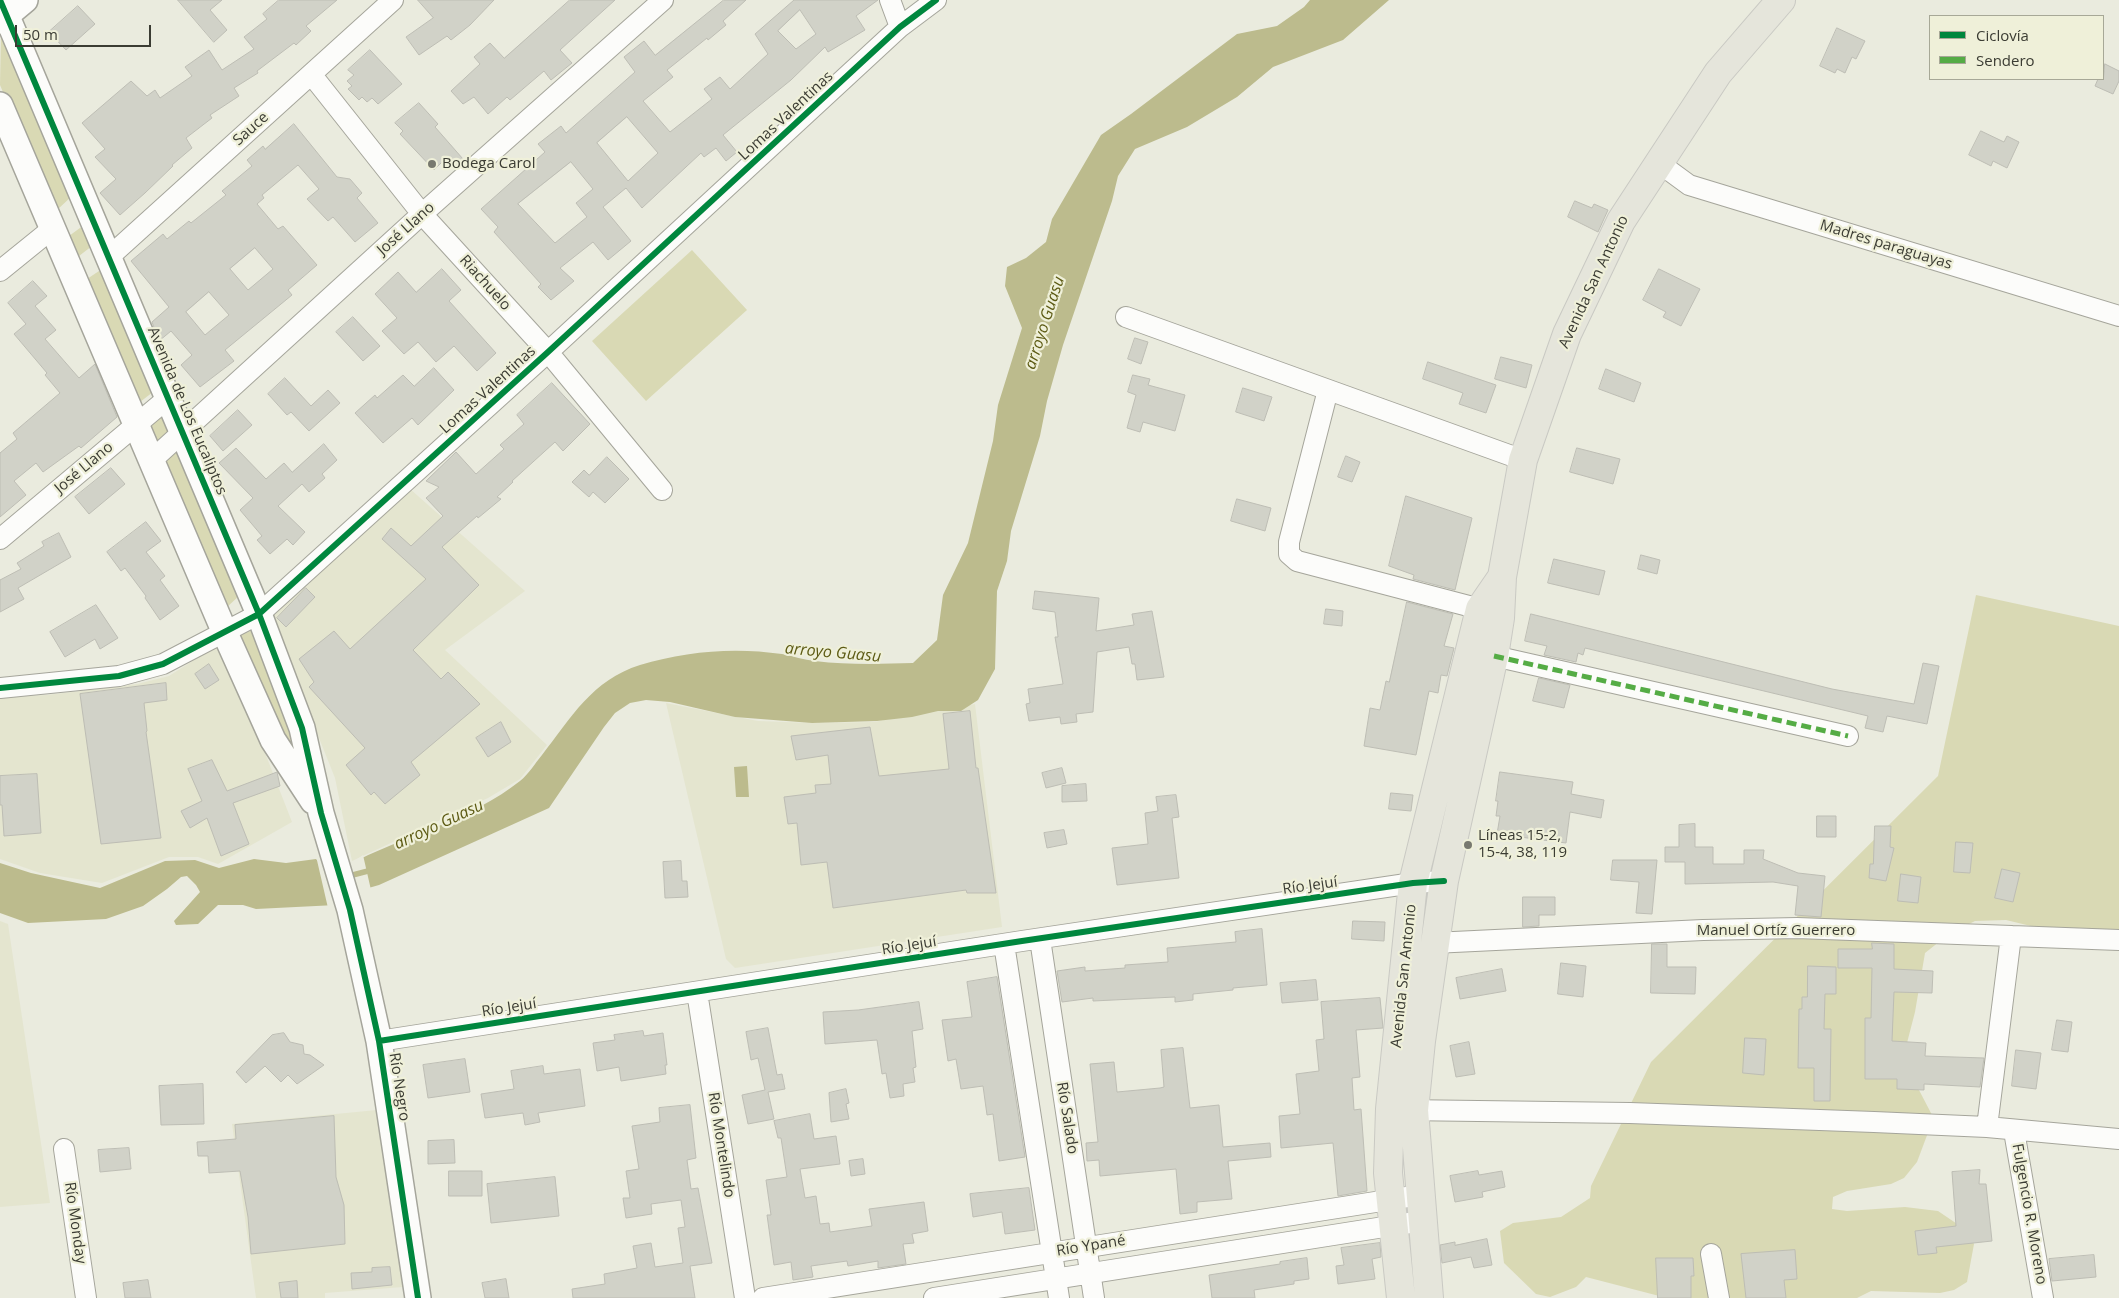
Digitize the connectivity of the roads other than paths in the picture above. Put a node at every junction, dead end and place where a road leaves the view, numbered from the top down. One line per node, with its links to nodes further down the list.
1 (393, 0): 8 (street, Sauce)
2 (663, 0): 11 (street, José Llano)
3 (890, 0): 7 (street)
4 (936, 0): 7 (street, Lomas Valentinas)
5 (1781, 0): 10 (main road, Avenida San Antonio)
6 (8, 9): 13 (street, Avenida de Los Eucaliptos)
7 (900, 28): 17 (street, Lomas Valentinas)
8 (311, 74): 11 (street, Riachuelo); 13 (street, Sauce)
9 (0, 105): 12 (street)
10 (1659, 162): 15 (street, Madres paraguayas); 23 (main road, Avenida San Antonio)
11 (422, 214): 17 (street, Riachuelo); 21 (street, José Llano)
12 (53, 228): 14 (street); 20 (street)
13 (109, 257): 19 (street, Avenida de Los Eucaliptos)
14 (0, 271)
15 (2119, 316)
16 (1126, 317): 18 (street)
17 (548, 352): 24 (street, Riachuelo); 28 (street, Lomas Valentinas)
18 (1328, 390): 23 (street); 27 (street)
19 (168, 398): 20 (street, José Llano); 21 (street, Avenida de Los Eucaliptos)
20 (137, 424): 22 (street); 25 (street, José Llano)
21 (183, 433): 22 (street, José Llano); 28 (street, Avenida de Los Eucaliptos)
22 (152, 460): 29 (street)
23 (1523, 460): 26 (main road, Avenida San Antonio)
24 (662, 490)
25 (0, 539)
26 (1502, 577): 27 (main road, Avenida San Antonio); 30 (main road, Avenida San Antonio)
27 (1480, 609): 35 (main road, Avenida San Antonio)
28 (259, 614): 29 (street, Lomas Valentinas); 33 (street, Avenida de Los Eucaliptos)
29 (225, 633): 31 (street, Lomas Valentinas); 33 (street)
30 (1494, 656): 32 (street); 34 (main road, Avenida San Antonio)
31 (0, 688)
32 (1848, 736)
33 (323, 819): 42 (street, Río Negro)
34 (1444, 881): 35 (street, Río Jejuí); 39 (main road, Avenida San Antonio)
35 (1413, 883): 37 (street, Río Jejuí); 43 (main road, Avenida San Antonio)
36 (2011, 936): 38 (street, Manuel Ortíz Guerrero); 39 (street, Manuel Ortíz Guerrero); 44 (street)
37 (1040, 938): 40 (street, Río Jejuí); 50 (street, Río Salado)
38 (2119, 940)
39 (1434, 943): 43 (main road, Avenida San Antonio)
40 (1004, 944): 41 (street, Río Jejuí); 51 (street)
41 (697, 992): 42 (street, Río Jejuí); 57 (street, Río Montelindo)
42 (379, 1041): 56 (street, Río Negro)
43 (1402, 1110): 44 (street); 48 (main road, Avenida San Antonio); 49 (main road, Avenida San Antonio)
44 (1988, 1127): 45 (street)
45 (2014, 1131): 46 (street); 64 (street, Fulgencio R. Moreno)
46 (2119, 1139)
47 (64, 1149): 55 (street, Río Monday)
48 (1421, 1208): 49 (street, Río Ypané); 62 (main road, Avenida San Antonio)
49 (1393, 1211): 50 (street, Río Ypané); 53 (street, Río Ypané); 61 (main road, Avenida San Antonio)
50 (1086, 1247): 51 (street, Río Ypané); 53 (street, Río Salado)
51 (1052, 1252): 54 (street); 58 (street, Río Ypané)
52 (1711, 1254): 63 (street)
53 (1090, 1274): 54 (street, Río Ypané); 60 (street, Río Salado)
54 (1058, 1289): 59 (street, Río Ypané)
55 (86, 1298)
56 (418, 1298)
57 (745, 1298)
58 (763, 1298)
59 (934, 1298)
60 (1094, 1298)
61 (1401, 1298)
62 (1429, 1298)
63 (1719, 1298)
64 (2043, 1298)

